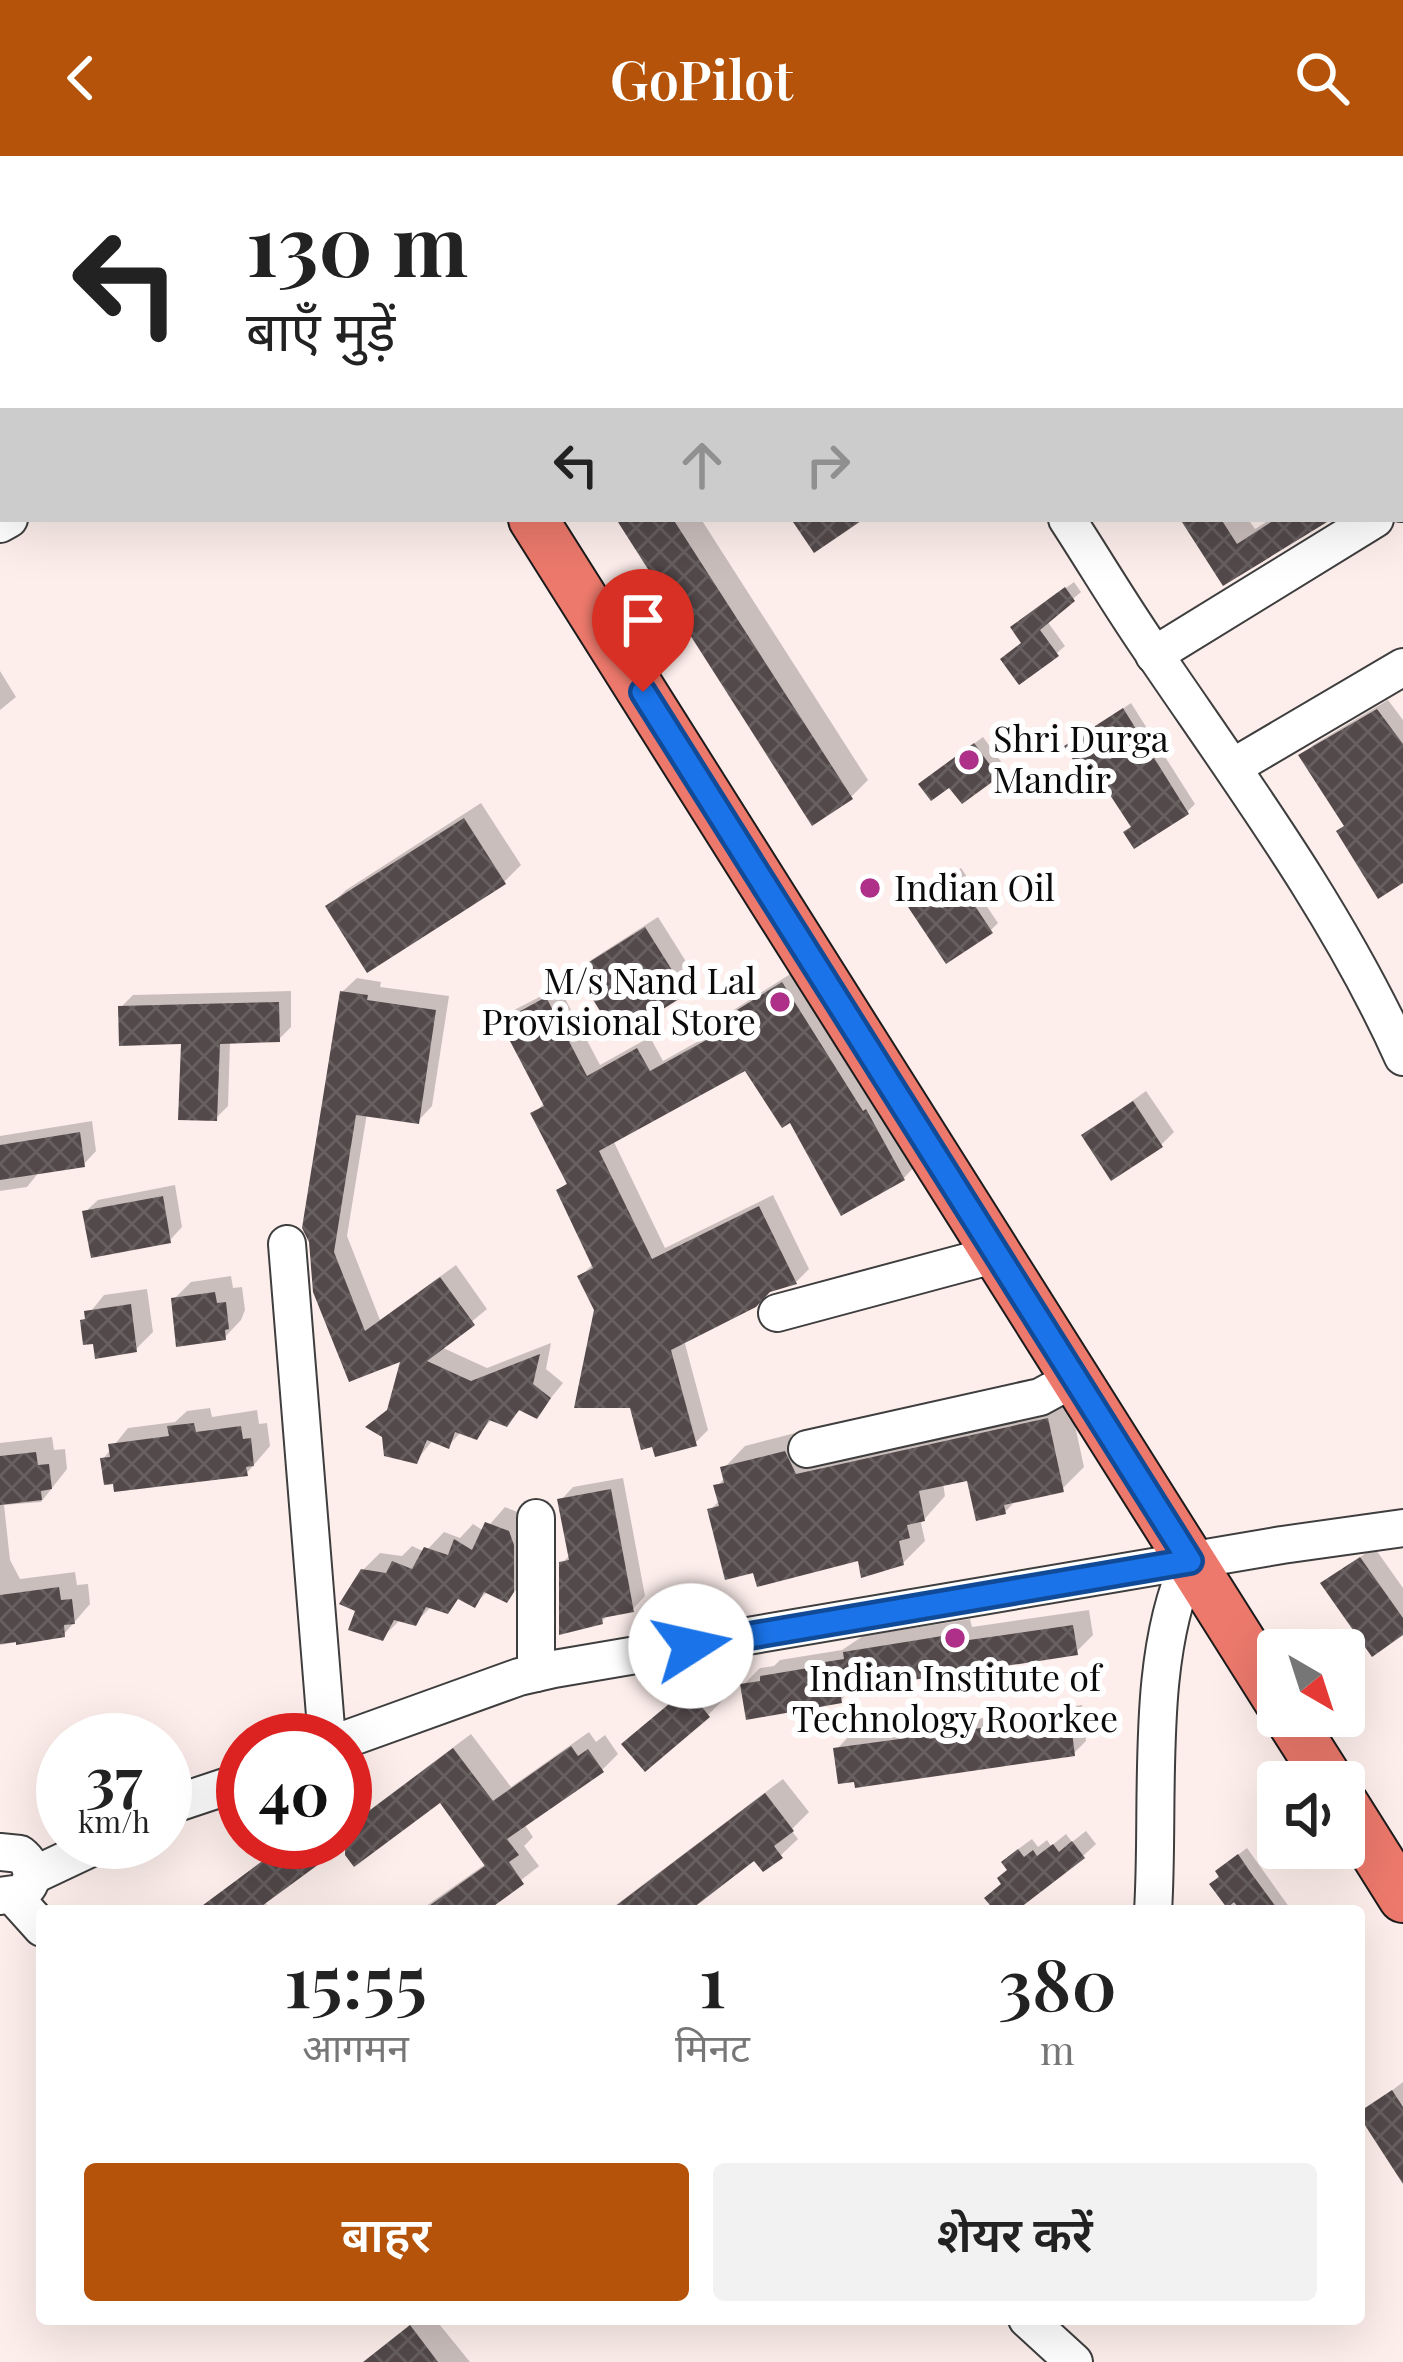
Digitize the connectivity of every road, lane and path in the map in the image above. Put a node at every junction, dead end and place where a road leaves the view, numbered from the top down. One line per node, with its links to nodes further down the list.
1 (535, 522): 10 (main road)
2 (1069, 522): 4 (street)
3 (1371, 522): 4 (street)
4 (1154, 655): 6 (street)
5 (1403, 667): 6 (street)
6 (1233, 767): 7 (street)
7 (1387, 977): 8 (street)
8 (1403, 1057)
9 (287, 1244): 19 (street)
10 (997, 1254): 11 (street); 12 (main road)
11 (777, 1313)
12 (1075, 1378): 13 (street); 16 (main road)
13 (807, 1449)
14 (536, 1518): 18 (street)
15 (1403, 1528): 16 (street)
16 (1190, 1561): 17 (main road); 18 (street); 25 (street)
17 (1257, 1667)
18 (536, 1673): 20 (street)
19 (336, 1713)
20 (372, 1729)
21 (1365, 1837): 23 (main road)
22 (16, 1876): 24 (street); 26 (street)
23 (1403, 1898)
24 (48, 1905)
25 (1153, 1905)
26 (36, 1916)
27 (1034, 2325): 28 (street)
28 (1074, 2362)

